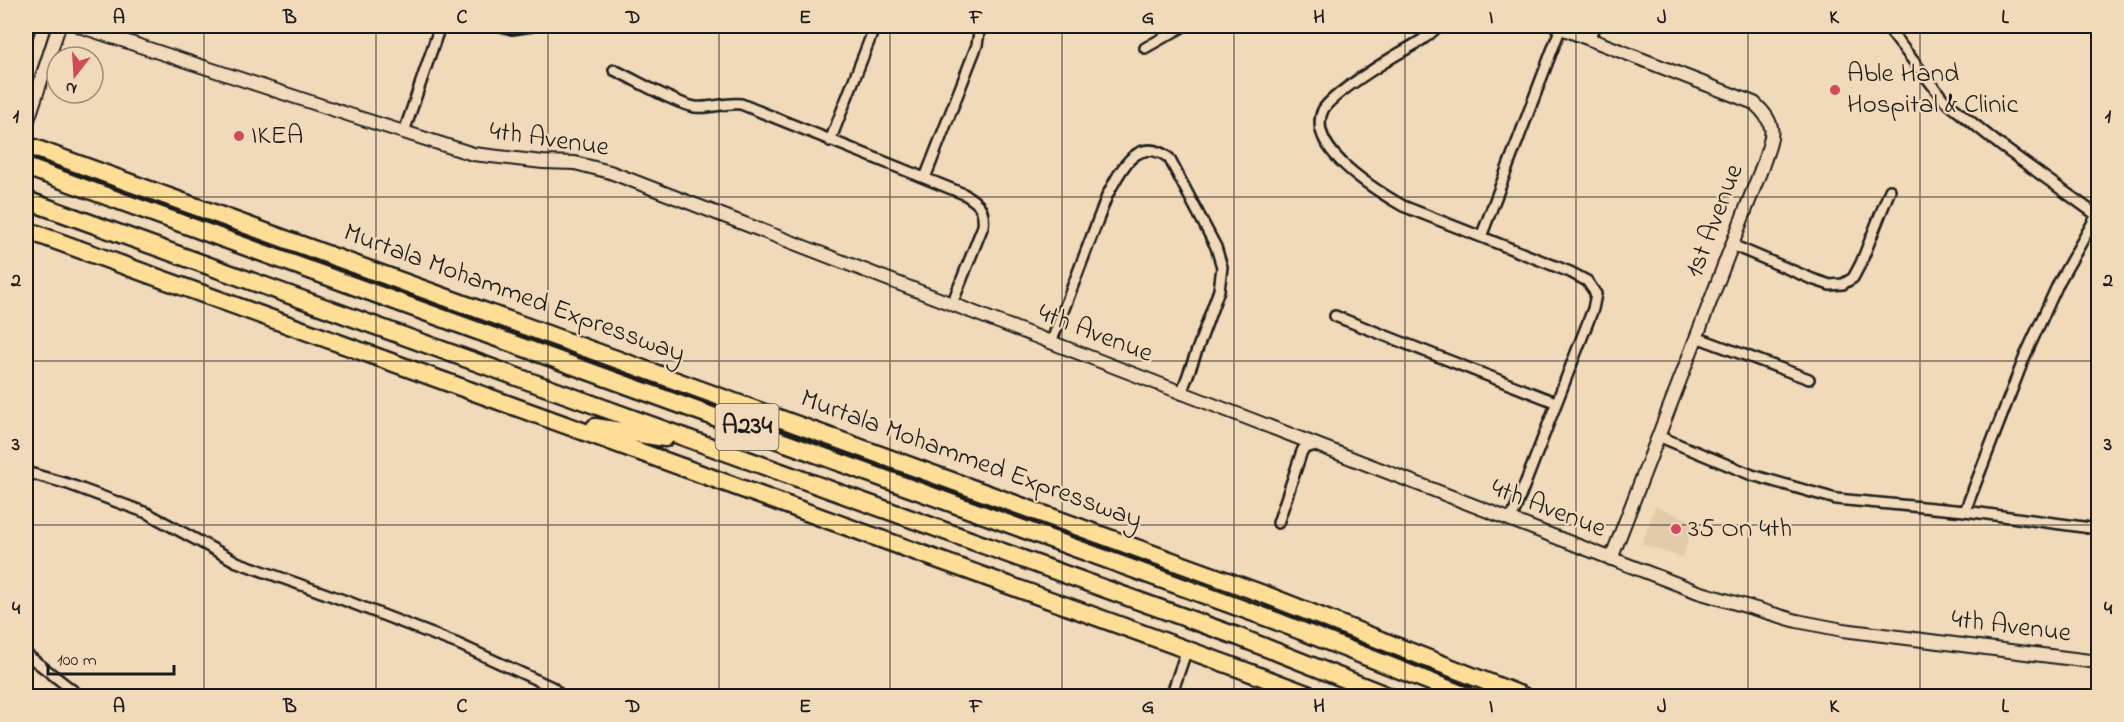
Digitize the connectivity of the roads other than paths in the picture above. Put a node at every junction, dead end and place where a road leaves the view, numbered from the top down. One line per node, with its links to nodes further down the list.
1 (44, 26): 17 (street)
2 (59, 26): 18 (street)
3 (79, 26): 19 (street, 4th Avenue)
4 (440, 26): 19 (street)
5 (501, 26): 6 (street)
6 (532, 26)
7 (876, 26): 20 (street)
8 (980, 26): 23 (street)
9 (1184, 26): 15 (street)
10 (1438, 26): 28 (street)
11 (1558, 26): 14 (street, 1st Avenue); 28 (street)
12 (1594, 26): 14 (street)
13 (1886, 26): 26 (street)
14 (1589, 38): 29 (street, 1st Avenue)
15 (1145, 48)
16 (614, 69): 20 (street)
17 (26, 81)
18 (26, 126)
19 (404, 132): 30 (street, 4th Avenue)
20 (830, 141): 23 (street)
21 (26, 145): 34 (highway, Murtala Mohammed Expressway)
22 (26, 167): 38 (highway, Murtala Mohammed Expressway / A234)
23 (925, 178): 30 (street)
24 (1890, 190): 29 (street)
25 (26, 200): 41 (highway, A234)
26 (2098, 215): 44 (street)
27 (26, 230): 39 (highway)
28 (1481, 237): 37 (street)
29 (1732, 245): 32 (street, 1st Avenue)
30 (952, 304): 33 (street, 4th Avenue)
31 (1335, 316): 37 (street)
32 (1696, 337): 35 (street); 40 (street, 1st Avenue)
33 (1051, 343): 36 (street, 4th Avenue); 36 (street)
34 (592, 350): 38 (highway); 58 (highway, Murtala Mohammed Expressway)
35 (1809, 379)
36 (1181, 394): 42 (street, 4th Avenue)
37 (1555, 402): 45 (street)
38 (708, 413): 57 (highway, Murtala Mohammed Expressway / A234)
39 (559, 422): 41 (highway); 49 (highway)
40 (1658, 436): 44 (street); 48 (street, 1st Avenue)
41 (702, 443): 56 (highway, A234)
42 (1315, 445): 45 (street, 4th Avenue); 46 (street)
43 (26, 472): 53 (street)
44 (1965, 511): 47 (street)
45 (1511, 520): 48 (street, 4th Avenue)
46 (1278, 523)
47 (2098, 529)
48 (1611, 559): 51 (street, 4th Avenue)
49 (1187, 650): 54 (street); 55 (highway)
50 (26, 654): 52 (street)
51 (2098, 662)
52 (80, 696)
53 (561, 696)
54 (1171, 696)
55 (1311, 696)
56 (1388, 696)
57 (1466, 696)
58 (1522, 696)

